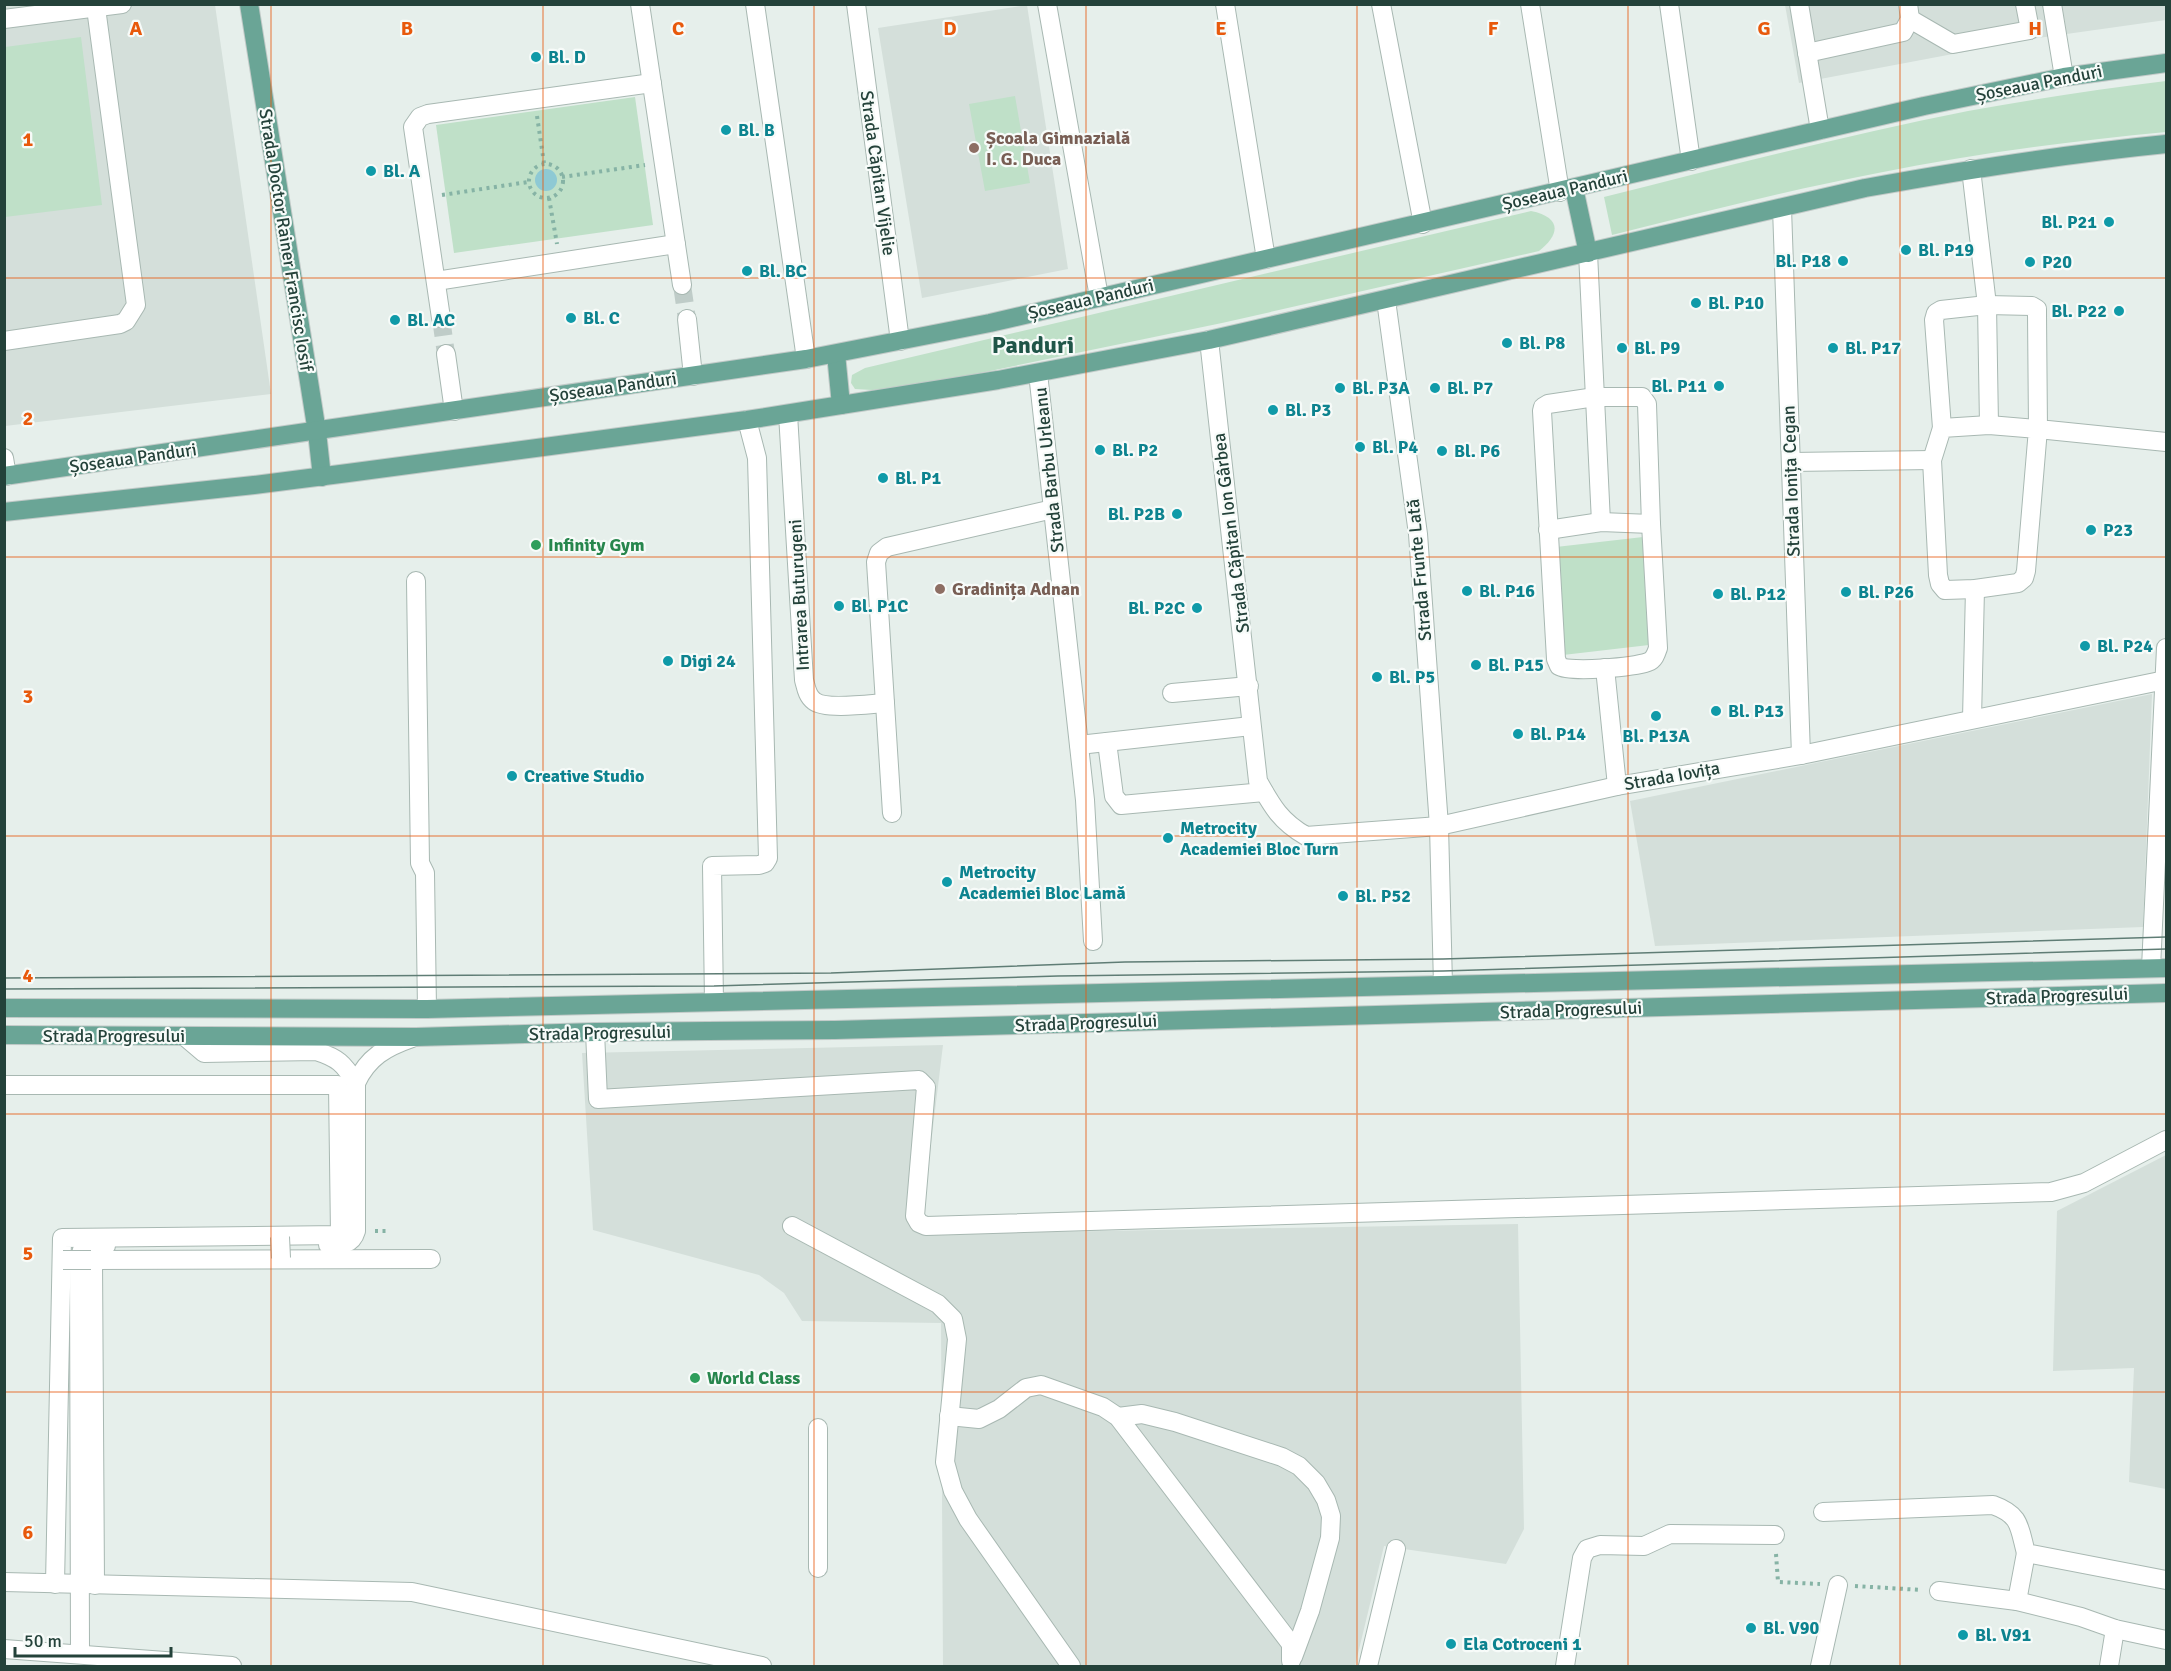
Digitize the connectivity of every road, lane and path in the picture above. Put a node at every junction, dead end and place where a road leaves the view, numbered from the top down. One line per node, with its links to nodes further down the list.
1 (122, 4): 14 (street)
2 (249, 4): 62 (main road, Strada Doctor Rainer Francisc Iosif)
3 (640, 4): 20 (street)
4 (755, 4): 51 (street)
5 (856, 4): 48 (street, Strada Căpitan Vijelie)
6 (1047, 4): 41 (street)
7 (1225, 4): 37 (street)
8 (1381, 4): 34 (street)
9 (1530, 4): 30 (street)
10 (1669, 4): 24 (street)
11 (1798, 4): 17 (street)
12 (2025, 4): 15 (street)
13 (2052, 4): 19 (street)
14 (96, 8): 16 (street); 47 (street)
15 (1909, 12): 17 (street)
16 (4, 19)
17 (1807, 53): 22 (street)
18 (2166, 63): 19 (main road, Șoseaua Panduri)
19 (2064, 77): 22 (main road, Șoseaua Panduri)
20 (652, 83): 21 (street); 25 (street)
21 (535, 99): 26 (path); 31 (street)
22 (1820, 130): 24 (main road, Șoseaua Panduri)
23 (2166, 144): 27 (main road, Șoseaua Panduri)
24 (1691, 160): 30 (main road, Șoseaua Panduri)
25 (663, 162): 28 (path); 35 (street)
26 (544, 163): 28 (path); 29 (path)
27 (1971, 169): 33 (main road, Șoseaua Panduri); 43 (street)
28 (562, 177): 32 (path)
29 (528, 182): 31 (path); 32 (path)
30 (1567, 190): 34 (main road, Șoseaua Panduri); 36 (main road)
31 (424, 197): 39 (street)
32 (549, 198): 38 (path)
33 (1782, 208): 36 (main road, Șoseaua Panduri); 65 (street, Strada Ionița Cegan)
34 (1423, 224): 37 (main road, Șoseaua Panduri)
35 (676, 244): 38 (street); 40 (street)
36 (1588, 253): 42 (main road, Șoseaua Panduri); 54 (street)
37 (1266, 259): 41 (main road, Șoseaua Panduri)
38 (560, 262): 39 (street)
39 (435, 281): 44 (street)
40 (682, 285)
41 (1099, 297): 48 (main road, Șoseaua Panduri)
42 (1386, 300): 46 (main road, Șoseaua Panduri); 89 (street, Strada Frunte Lată)
43 (1987, 305): 59 (street); 60 (street); 61 (street)
44 (441, 318)
45 (687, 320): 53 (street)
46 (1209, 340): 52 (main road, Șoseaua Panduri); 78 (street, Strada Căpitan Ion Gârbea)
47 (4, 341)
48 (900, 341): 50 (main road, Șoseaua Panduri)
49 (446, 354): 56 (street)
50 (836, 354): 51 (main road, Șoseaua Panduri); 55 (main road)
51 (806, 359): 53 (main road, Șoseaua Panduri)
52 (1038, 373): 55 (main road, Șoseaua Panduri); 68 (street, Strada Barbu Urleanu)
53 (693, 376): 56 (main road, Șoseaua Panduri)
54 (1595, 397): 70 (street); 71 (street); 72 (street)
55 (842, 405): 57 (main road, Șoseaua Panduri)
56 (454, 411): 62 (main road, Șoseaua Panduri)
57 (788, 414): 58 (main road, Șoseaua Panduri); 80 (street, Intrarea Buturugeni)
58 (747, 420): 67 (main road, Șoseaua Panduri); 95 (street)
59 (1989, 425): 60 (street); 61 (street)
60 (1942, 428): 64 (street)
61 (2038, 429): 63 (street); 74 (street)
62 (317, 432): 66 (main road, Șoseaua Panduri); 67 (main road, Strada Doctor Rainer Francisc Iosif)
63 (2166, 442)
64 (1932, 460): 65 (street); 74 (street)
65 (1791, 462): 85 (street, Strada Ionița Cegan)
66 (5, 470)
67 (322, 477): 69 (main road, Șoseaua Panduri)
68 (1053, 509): 80 (street); 84 (street, Strada Barbu Urleanu)
69 (4, 512)
70 (1601, 522): 71 (street); 72 (street)
71 (1651, 524): 76 (street)
72 (1548, 530): 76 (street)
73 (416, 580): 98 (street)
74 (1974, 589): 81 (street)
75 (2166, 648): 77 (street)
76 (1605, 668): 86 (street)
77 (2165, 680): 81 (street, Strada Iovița); 90 (street)
78 (1248, 686): 79 (street); 82 (street, Strada Căpitan Ion Gârbea)
79 (1172, 693)
80 (885, 703): 88 (street)
81 (1972, 719): 85 (street, Strada Iovița)
82 (1251, 726): 83 (street); 87 (street, Strada Iovița)
83 (1107, 742): 84 (street); 87 (street)
84 (1079, 745): 91 (street, Strada Barbu Urleanu)
85 (1801, 755): 86 (street, Strada Iovița)
86 (1617, 786): 89 (street, Strada Iovița)
87 (1264, 792): 89 (street, Strada Iovița)
88 (892, 813)
89 (1439, 826): 93 (street, Strada Frunte Lată)
90 (2160, 917): 92 (street)
91 (1093, 941)
92 (2159, 968): 93 (main road, Strada Progresului); 94 (main road)
93 (1443, 985): 95 (main road, Strada Progresului); 99 (main road)
94 (2159, 993): 99 (main road, Strada Progresului)
95 (714, 1002): 96 (main road, Strada Progresului)
96 (596, 1005): 98 (main road, Strada Progresului); 100 (main road)
97 (4, 1008): 98 (main road, Strada Progresului)
98 (427, 1009)
99 (1444, 1013): 100 (main road, Strada Progresului)
100 (595, 1032): 103 (main road, Strada Progresului); 106 (street)
101 (4, 1035): 102 (main road, Strada Progresului)
102 (184, 1036): 103 (main road, Strada Progresului); 104 (street)
103 (416, 1037): 104 (street)
104 (356, 1083): 124 (street)
105 (4, 1086): 108 (street)
106 (2166, 1140)
107 (792, 1226): 113 (street)
108 (280, 1236): 109 (street, bridge); 111 (street)
109 (281, 1259): 110 (street); 112 (street)
110 (431, 1259)
111 (62, 1260): 112 (street, bridge); 123 (street)
112 (92, 1260): 124 (street)
113 (949, 1416): 114 (street); 135 (street)
114 (1118, 1417): 132 (street); 132 (street)
115 (818, 1428): 120 (street)
116 (1823, 1512): 119 (street)
117 (1775, 1535): 125 (path); 137 (street)
118 (1396, 1549): 136 (street)
119 (2026, 1553): 121 (street); 127 (street)
120 (818, 1568)
121 (2166, 1580)
122 (4, 1582): 123 (street)
123 (55, 1584): 124 (street)
124 (87, 1584): 131 (street); 134 (street)
125 (1838, 1585): 126 (path); 138 (street)
126 (1939, 1591): 127 (street)
127 (2018, 1601): 128 (street)
128 (2115, 1629): 129 (street); 139 (street)
129 (2166, 1640)
130 (4, 1649): 131 (street)
131 (80, 1654): 133 (street)
132 (1290, 1664)
133 (232, 1666)
134 (762, 1666)
135 (1071, 1666)
136 (1368, 1666)
137 (1565, 1666)
138 (1821, 1666)
139 (2109, 1666)

